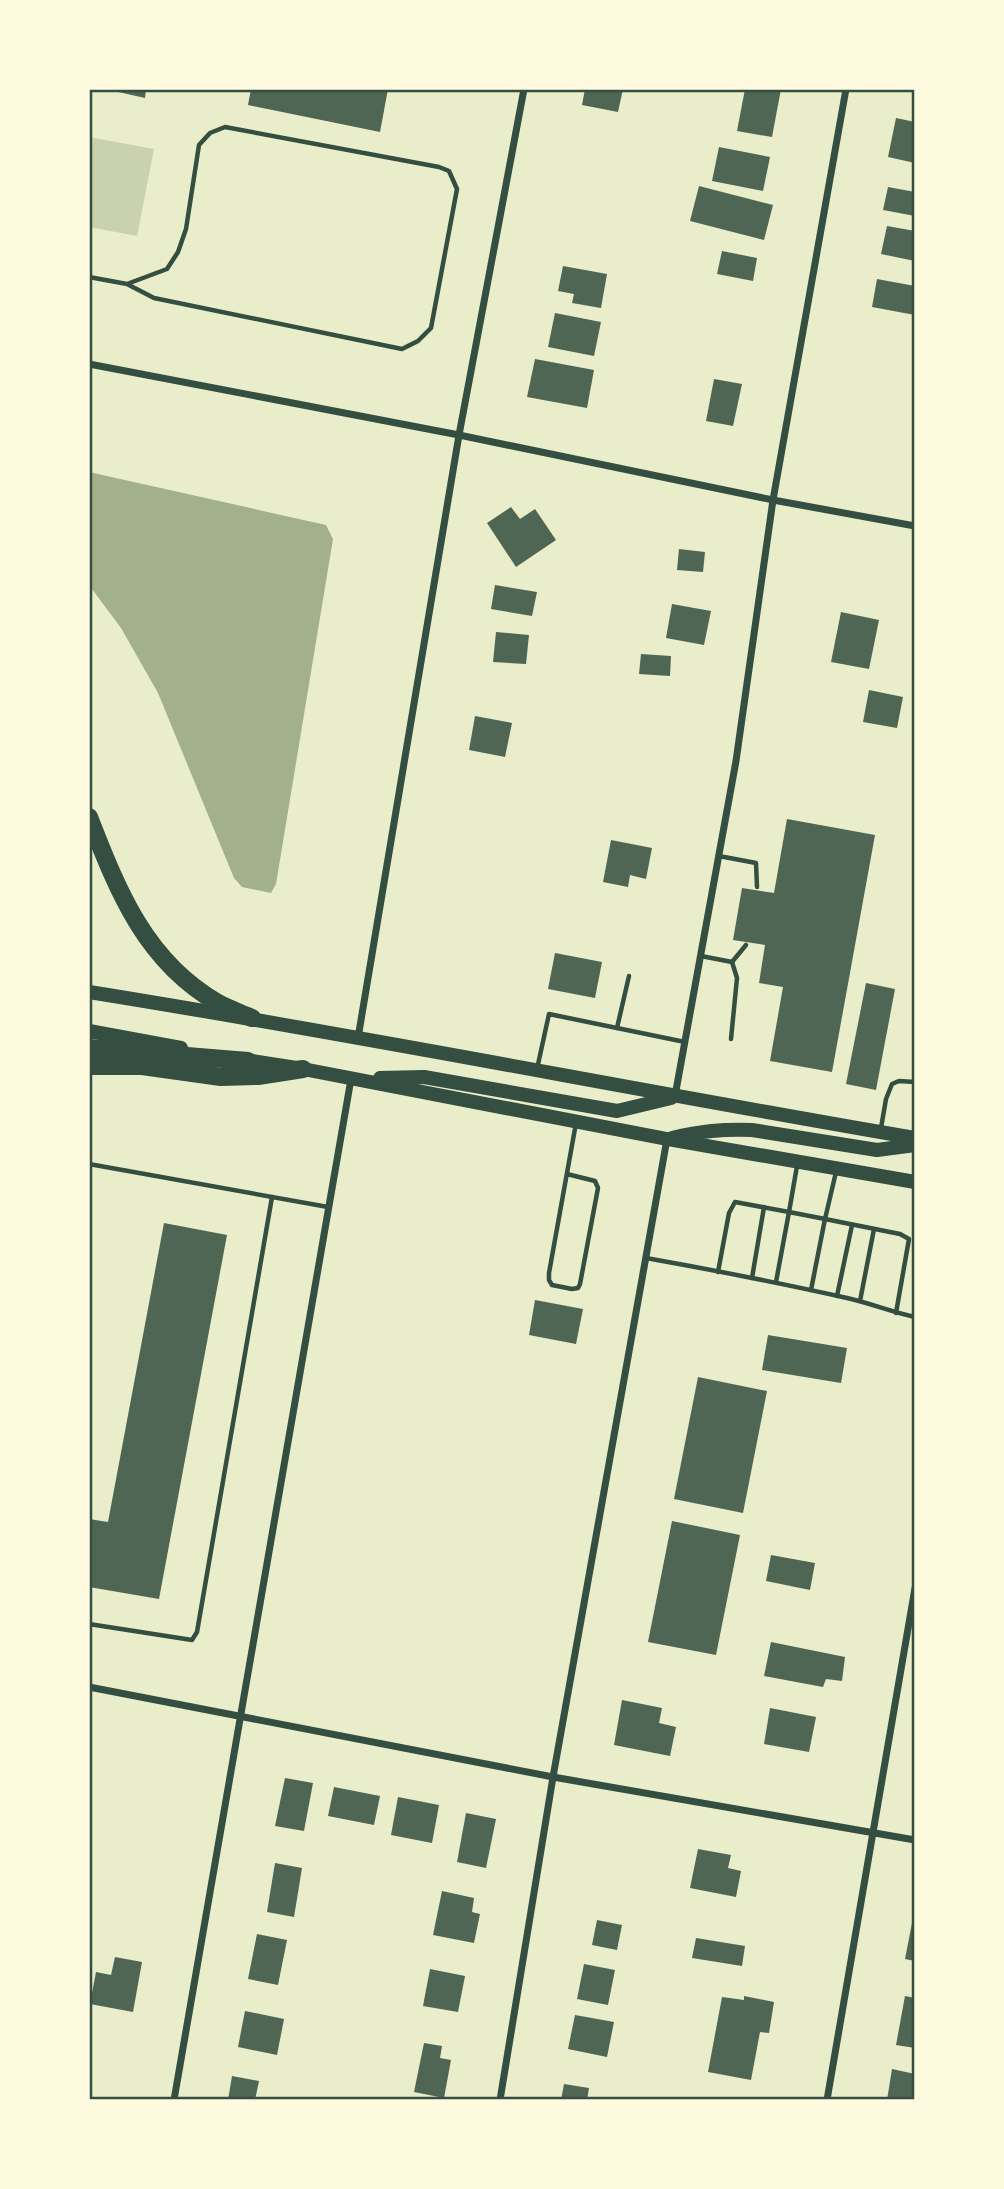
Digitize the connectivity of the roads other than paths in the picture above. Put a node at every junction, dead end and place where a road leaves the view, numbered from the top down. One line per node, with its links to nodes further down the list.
1 (524, 89): 6 (street)
2 (846, 89): 7 (street)
3 (89, 277): 4 (lane)
4 (127, 284): 4 (lane)
5 (89, 364): 6 (street)
6 (459, 435): 7 (street); 20 (street)
7 (773, 500): 8 (street); 10 (street)
8 (915, 526)
9 (89, 817): 17 (highway)
10 (719, 856): 11 (lane); 13 (street)
11 (757, 887)
12 (746, 945): 14 (lane)
13 (701, 956): 14 (lane); 22 (street)
14 (732, 962): 21 (lane)
15 (629, 976): 18 (lane)
16 (89, 992): 17 (main road)
17 (252, 1018): 20 (main road)
18 (617, 1028): 22 (lane); 27 (lane)
19 (89, 1031): 24 (main road)
20 (358, 1038): 27 (main road)
21 (731, 1039)
22 (685, 1042): 30 (street)
23 (89, 1048): 24 (highway)
24 (248, 1061): 26 (main road)
25 (89, 1066): 26 (highway)
26 (303, 1069): 28 (main road)
27 (537, 1071): 30 (main road)
28 (351, 1078): 30 (main road); 31 (main road); 43 (street)
29 (915, 1082): 32 (lane)
30 (675, 1097): 32 (main road)
31 (576, 1122): 34 (main road); 39 (lane)
32 (881, 1133): 33 (main road)
33 (915, 1138)
34 (667, 1139): 35 (main road); 36 (main road); 48 (street)
35 (915, 1145)
36 (798, 1162): 38 (main road); 44 (lane)
37 (89, 1164): 41 (lane)
38 (837, 1168): 40 (main road); 45 (lane)
39 (567, 1174): 39 (lane)
40 (915, 1182)
41 (272, 1197): 43 (lane); 58 (lane)
42 (764, 1207): 44 (lane); 49 (lane); 50 (lane)
43 (329, 1208): 60 (street)
44 (789, 1212): 45 (lane); 51 (lane)
45 (825, 1219): 46 (lane); 52 (lane)
46 (852, 1224): 47 (lane); 53 (lane)
47 (874, 1229): 54 (lane); 55 (lane)
48 (646, 1258): 49 (lane); 61 (street)
49 (718, 1272): 50 (lane)
50 (752, 1278): 51 (lane)
51 (776, 1282): 52 (lane)
52 (811, 1290): 53 (lane)
53 (837, 1296): 54 (lane)
54 (860, 1301): 55 (lane)
55 (896, 1313): 56 (lane)
56 (915, 1317)
57 (915, 1588): 62 (street)
58 (89, 1624)
59 (89, 1687): 60 (street)
60 (242, 1716): 61 (street); 64 (street)
61 (553, 1777): 62 (street); 65 (street)
62 (873, 1831): 63 (street); 66 (street)
63 (915, 1840)
64 (174, 2100)
65 (500, 2100)
66 (827, 2100)

